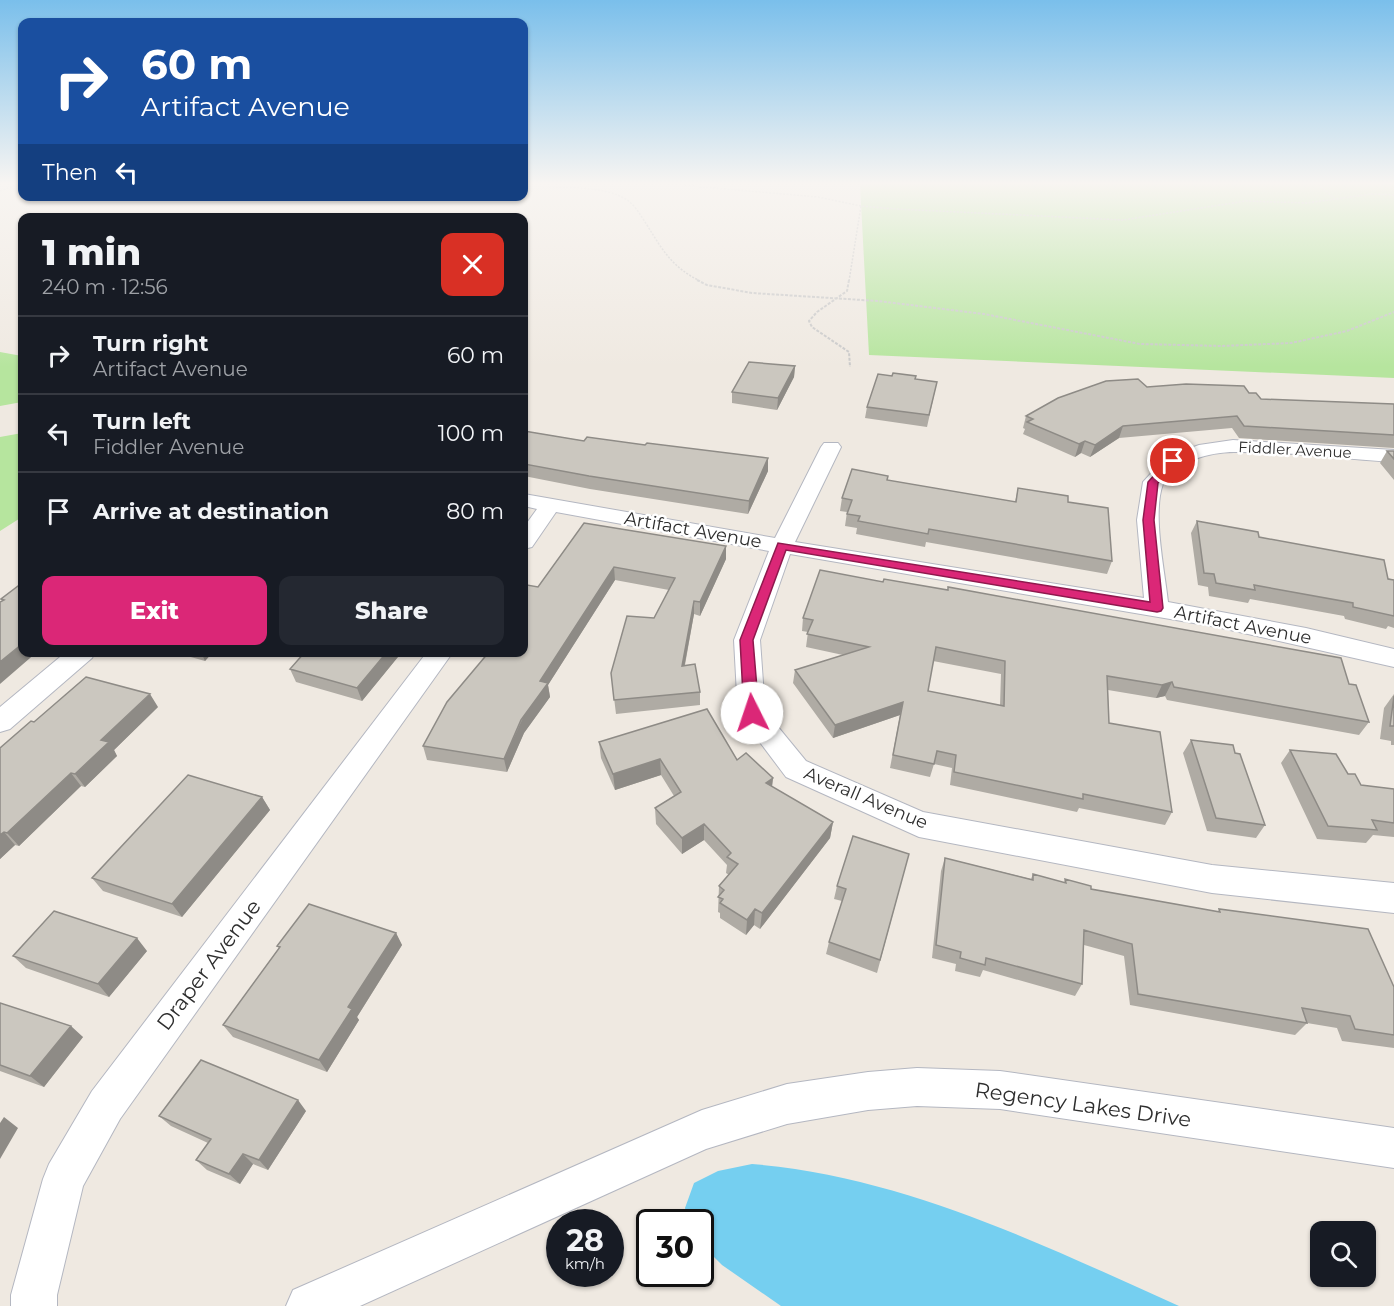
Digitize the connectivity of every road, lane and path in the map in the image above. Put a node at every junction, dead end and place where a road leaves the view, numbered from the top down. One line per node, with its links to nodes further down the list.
1 (659, 245): 3 (path)
2 (855, 245): 3 (path)
3 (840, 299): 4 (path); 5 (path)
4 (1394, 312)
5 (850, 367)
6 (831, 447): 11 (street, Averall Avenue)
7 (1394, 456): 12 (street, Fiddler Avenue)
8 (528, 501): 9 (street, Artifact Avenue)
9 (551, 505): 10 (street); 11 (street, Artifact Avenue)
10 (528, 537)
11 (782, 546): 12 (street, Artifact Avenue); 17 (street, Averall Avenue)
12 (1157, 608): 15 (street, Artifact Avenue)
13 (77, 657): 16 (street)
14 (437, 657): 19 (street, Draper Avenue)
15 (1394, 658)
16 (0, 722)
17 (1394, 898)
18 (1394, 1148): 20 (street, Regency Lakes Drive)
19 (34, 1306)
20 (309, 1306)

